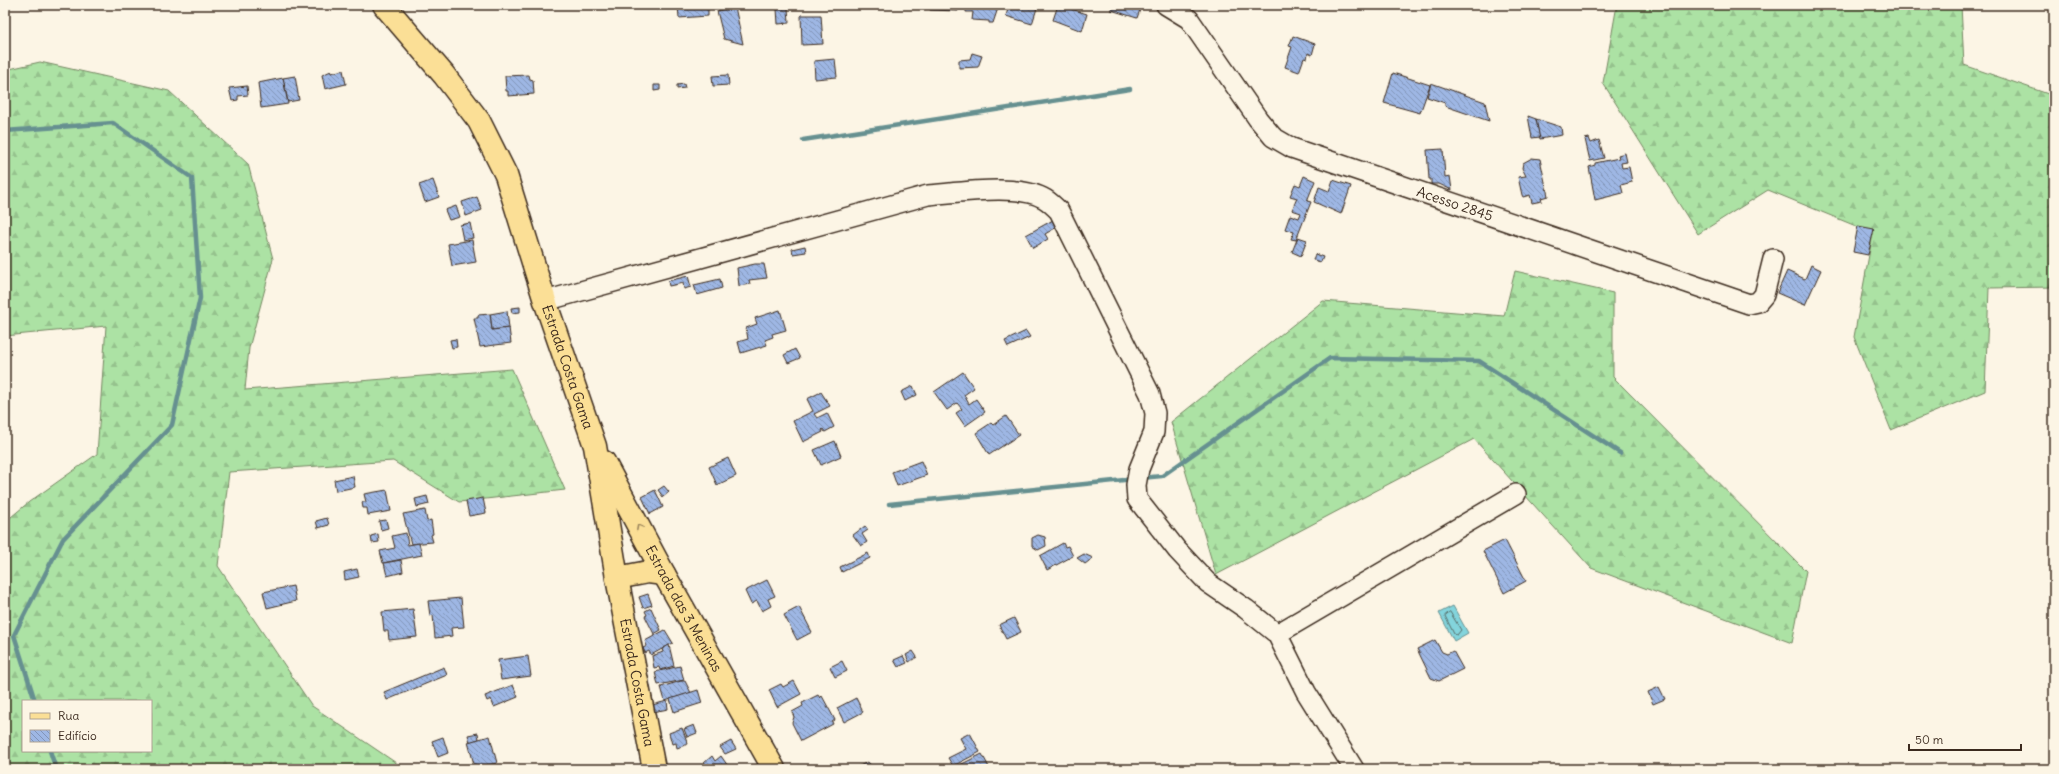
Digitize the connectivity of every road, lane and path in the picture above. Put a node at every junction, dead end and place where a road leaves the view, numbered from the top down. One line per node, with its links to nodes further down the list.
1 (384, 5): 4 (main road, Estrada Costa Gama)
2 (1166, 5): 3 (street, Acesso 2845)
3 (1773, 259)
4 (545, 301): 5 (main road, Estrada Costa Gama); 9 (street)
5 (595, 446): 7 (main road, Estrada das 3 Meninas, one-way to 5); 8 (main road, Estrada Costa Gama)
6 (1516, 494): 9 (street)
7 (664, 574): 8 (main road); 11 (main road, Estrada das 3 Meninas)
8 (617, 578): 10 (main road, Estrada Costa Gama)
9 (1277, 634): 12 (street)
10 (654, 769)
11 (774, 769)
12 (1354, 769)

